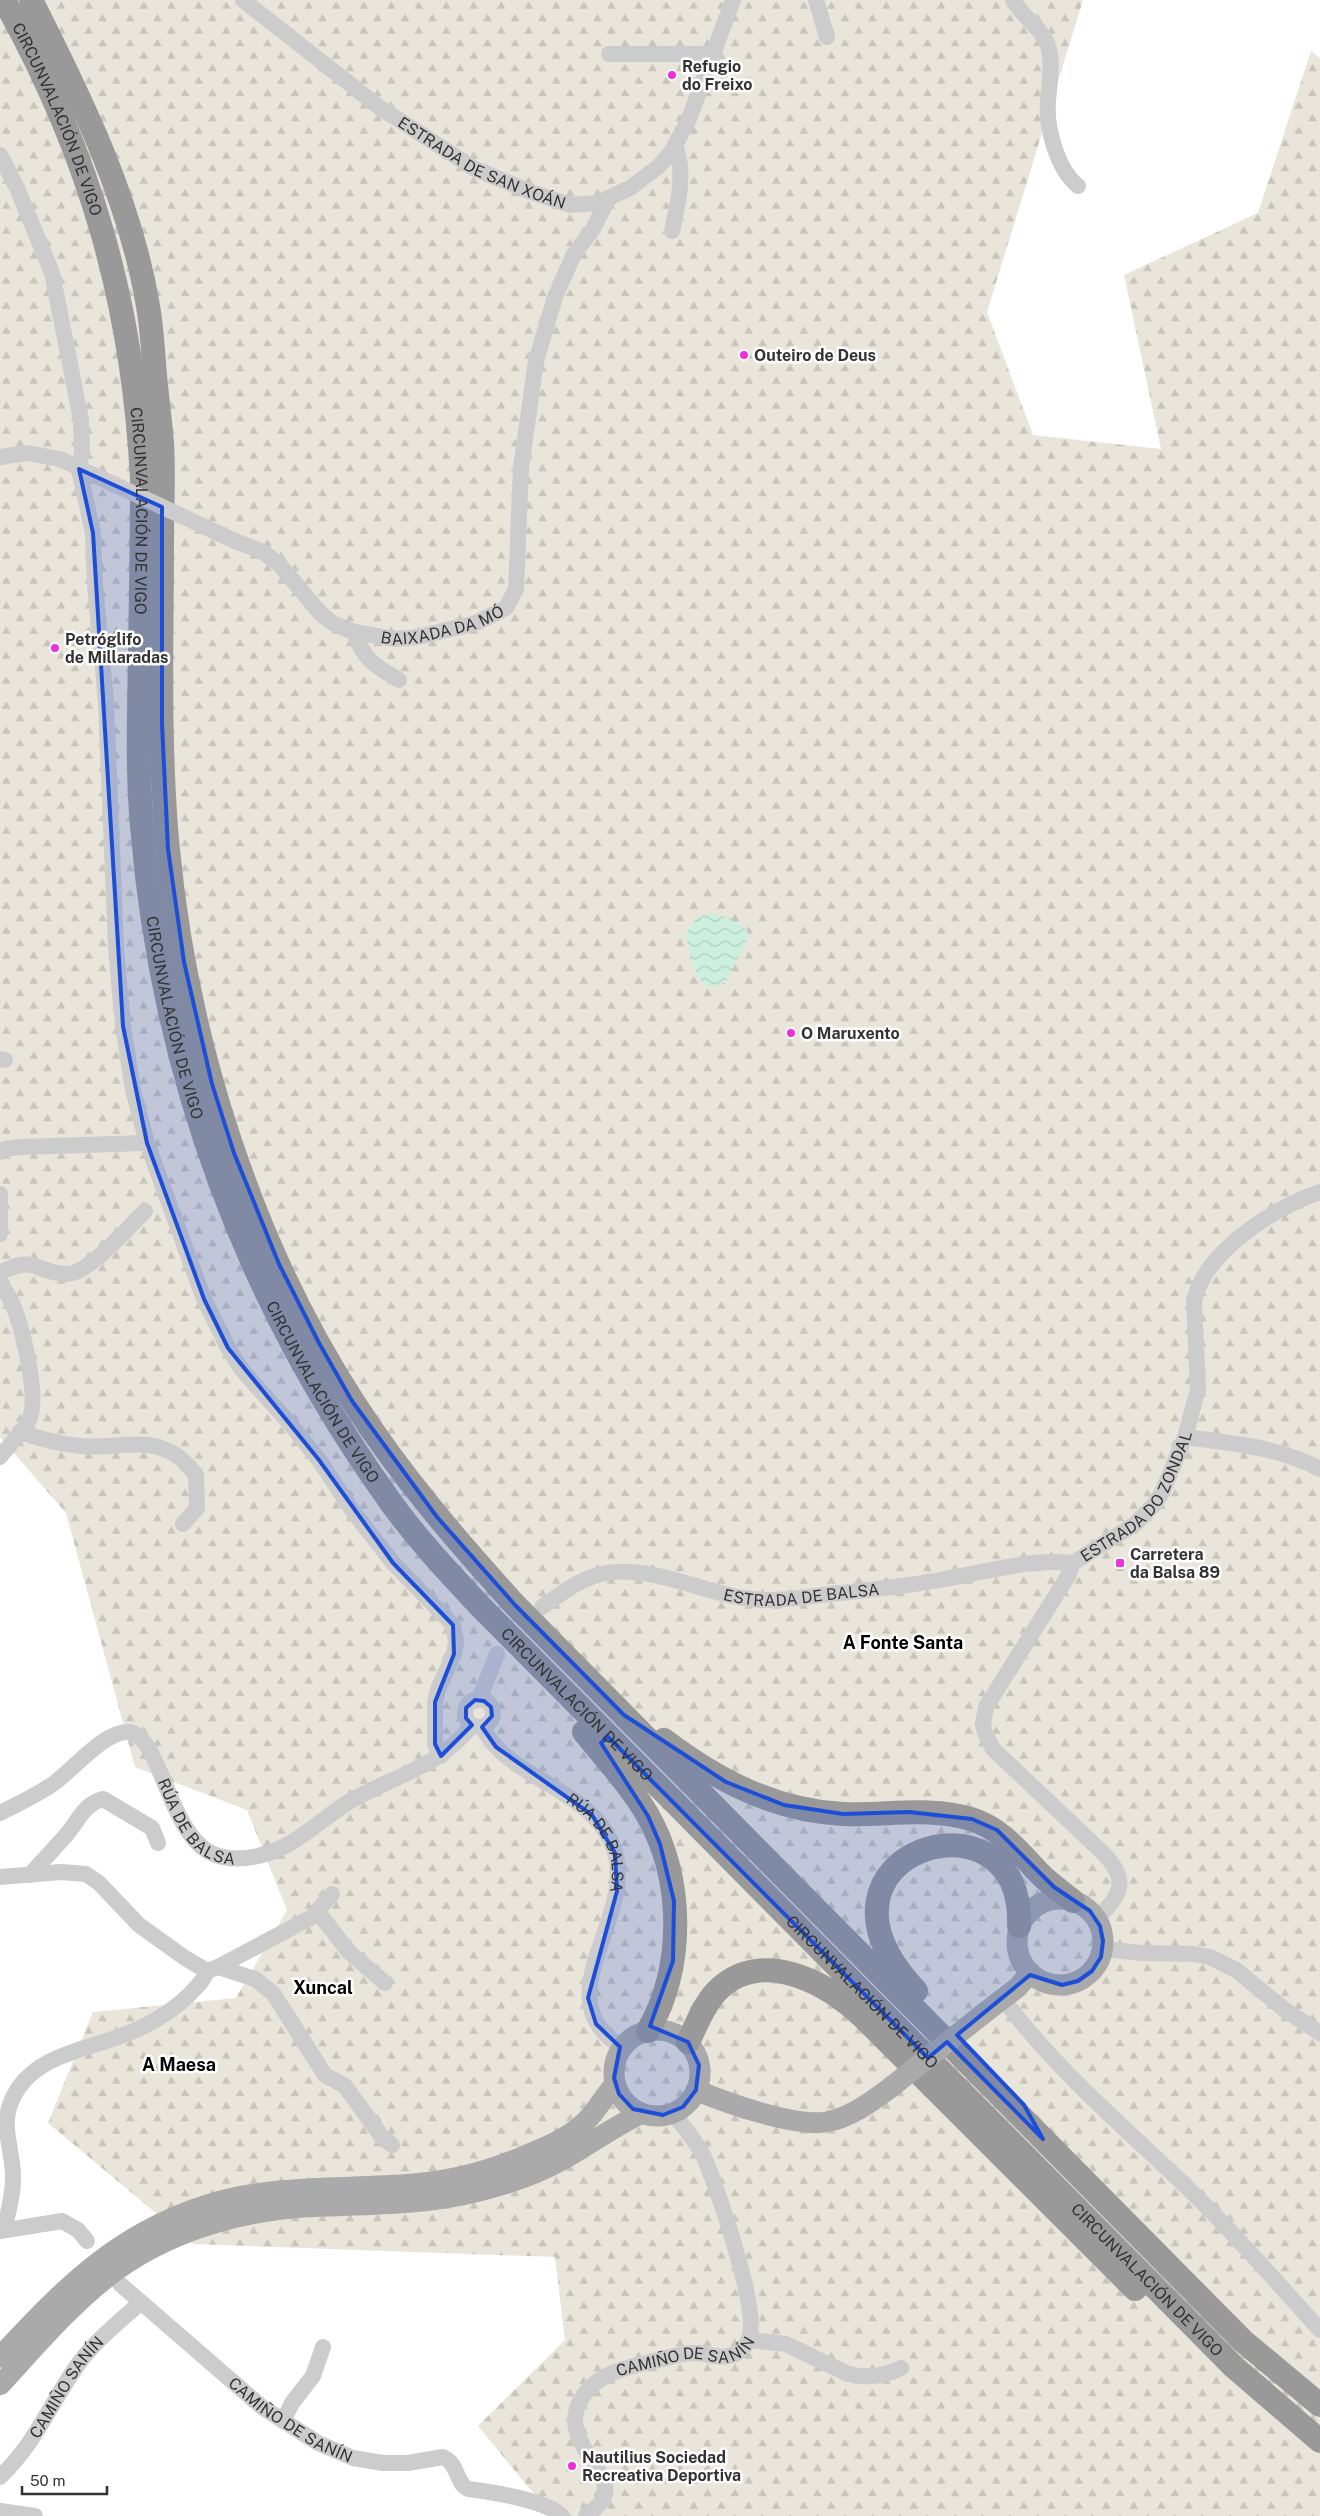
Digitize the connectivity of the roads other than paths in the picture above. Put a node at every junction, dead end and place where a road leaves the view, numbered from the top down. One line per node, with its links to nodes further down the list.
1 (4, 0): 33 (highway, CIRCUNVALACIÓN DE VIGO)
2 (31, 0): 36 (highway, CIRCUNVALACIÓN DE VIGO)
3 (243, 0): 13 (street, ESTRADA DE SAN XOÁN)
4 (733, 0): 9 (street, ESTRADA DE SAN XOÁN)
5 (816, 0): 7 (street)
6 (1013, 0): 12 (street)
7 (827, 36)
8 (609, 54): 9 (street)
9 (714, 54): 10 (street, ESTRADA DE SAN XOÁN)
10 (675, 145): 13 (street, ESTRADA DE SAN XOÁN); 14 (street)
11 (0, 155): 16 (street)
12 (1078, 186)
13 (608, 200): 17 (street, BAIXADA DA MÓ)
14 (672, 230)
15 (0, 457): 16 (street, BAIXADA DA MÓ)
16 (85, 472): 17 (street, BAIXADA DA MÓ, bridge); 19 (street)
17 (354, 632): 18 (street)
18 (399, 680)
19 (147, 1143): 20 (street); 38 (street)
20 (0, 1152)
21 (1320, 1192): 28 (street, ESTRADA DO ZONDAL)
22 (0, 1194): 24 (street)
23 (145, 1211): 25 (street)
24 (0, 1234)
25 (0, 1274)
26 (0, 1283): 27 (street)
27 (20, 1432): 29 (street); 31 (street)
28 (1185, 1437): 30 (street); 32 (street, ESTRADA DO ZONDAL)
29 (0, 1457)
30 (1320, 1468)
31 (183, 1524)
32 (1073, 1563): 34 (street, ESTRADA DE BALSA); 46 (street, ESTRADA DO ZONDAL)
33 (456, 1581): 53 (highway); 75 (highway, CIRCUNVALACIÓN DE VIGO)
34 (542, 1607)
35 (497, 1654): 37 (street)
36 (624, 1715): 44 (highway); 61 (highway, CIRCUNVALACIÓN DE VIGO)
37 (477, 1726): 38 (street, RÚA DE BALSA); 56 (street, RÚA DE BALSA)
38 (441, 1756): 39 (street, RÚA DE BALSA)
39 (0, 1812)
40 (158, 1842): 41 (street)
41 (30, 1875): 42 (street); 49 (street)
42 (0, 1877)
43 (332, 1894): 45 (street)
44 (1073, 1900): 46 (main road); 47 (main road)
45 (318, 1912): 49 (street); 51 (street)
46 (1096, 1918): 48 (main road)
47 (1020, 1926): 50 (main road); 61 (highway)
48 (1103, 1949): 50 (main road); 54 (street)
49 (212, 1969): 62 (street); 63 (street)
50 (1030, 1973): 52 (main road)
51 (384, 1983)
52 (1002, 1999): 58 (main road, bridge); 67 (street)
53 (648, 2031): 55 (main road); 56 (main road)
54 (1320, 2033)
55 (688, 2042): 58 (main road); 75 (highway)
56 (622, 2047): 57 (main road)
57 (615, 2084): 60 (main road); 70 (main road)
58 (696, 2090): 59 (main road)
59 (674, 2113): 60 (main road); 68 (street, CAMIÑO DE SANÍN)
60 (642, 2114): 72 (main road)
61 (1043, 2139): 73 (highway, CIRCUNVALACIÓN DE VIGO)
62 (392, 2145)
63 (2, 2230): 64 (street)
64 (87, 2241)
65 (120, 2284): 66 (street, CAMIÑO DE SANÍN)
66 (140, 2303): 74 (street, CAMIÑO DE SANÍN); 76 (street, CAMIÑO SANÍN)
67 (1320, 2330)
68 (749, 2340): 71 (street); 80 (street, CAMIÑO DE SANÍN)
69 (323, 2347): 74 (street)
70 (0, 2357)
71 (901, 2368)
72 (0, 2385)
73 (1320, 2405)
74 (283, 2422): 79 (street, CAMIÑO DE SANÍN)
75 (1320, 2442)
76 (0, 2476)
77 (0, 2511): 78 (street)
78 (36, 2516)
79 (562, 2516)
80 (586, 2516)

